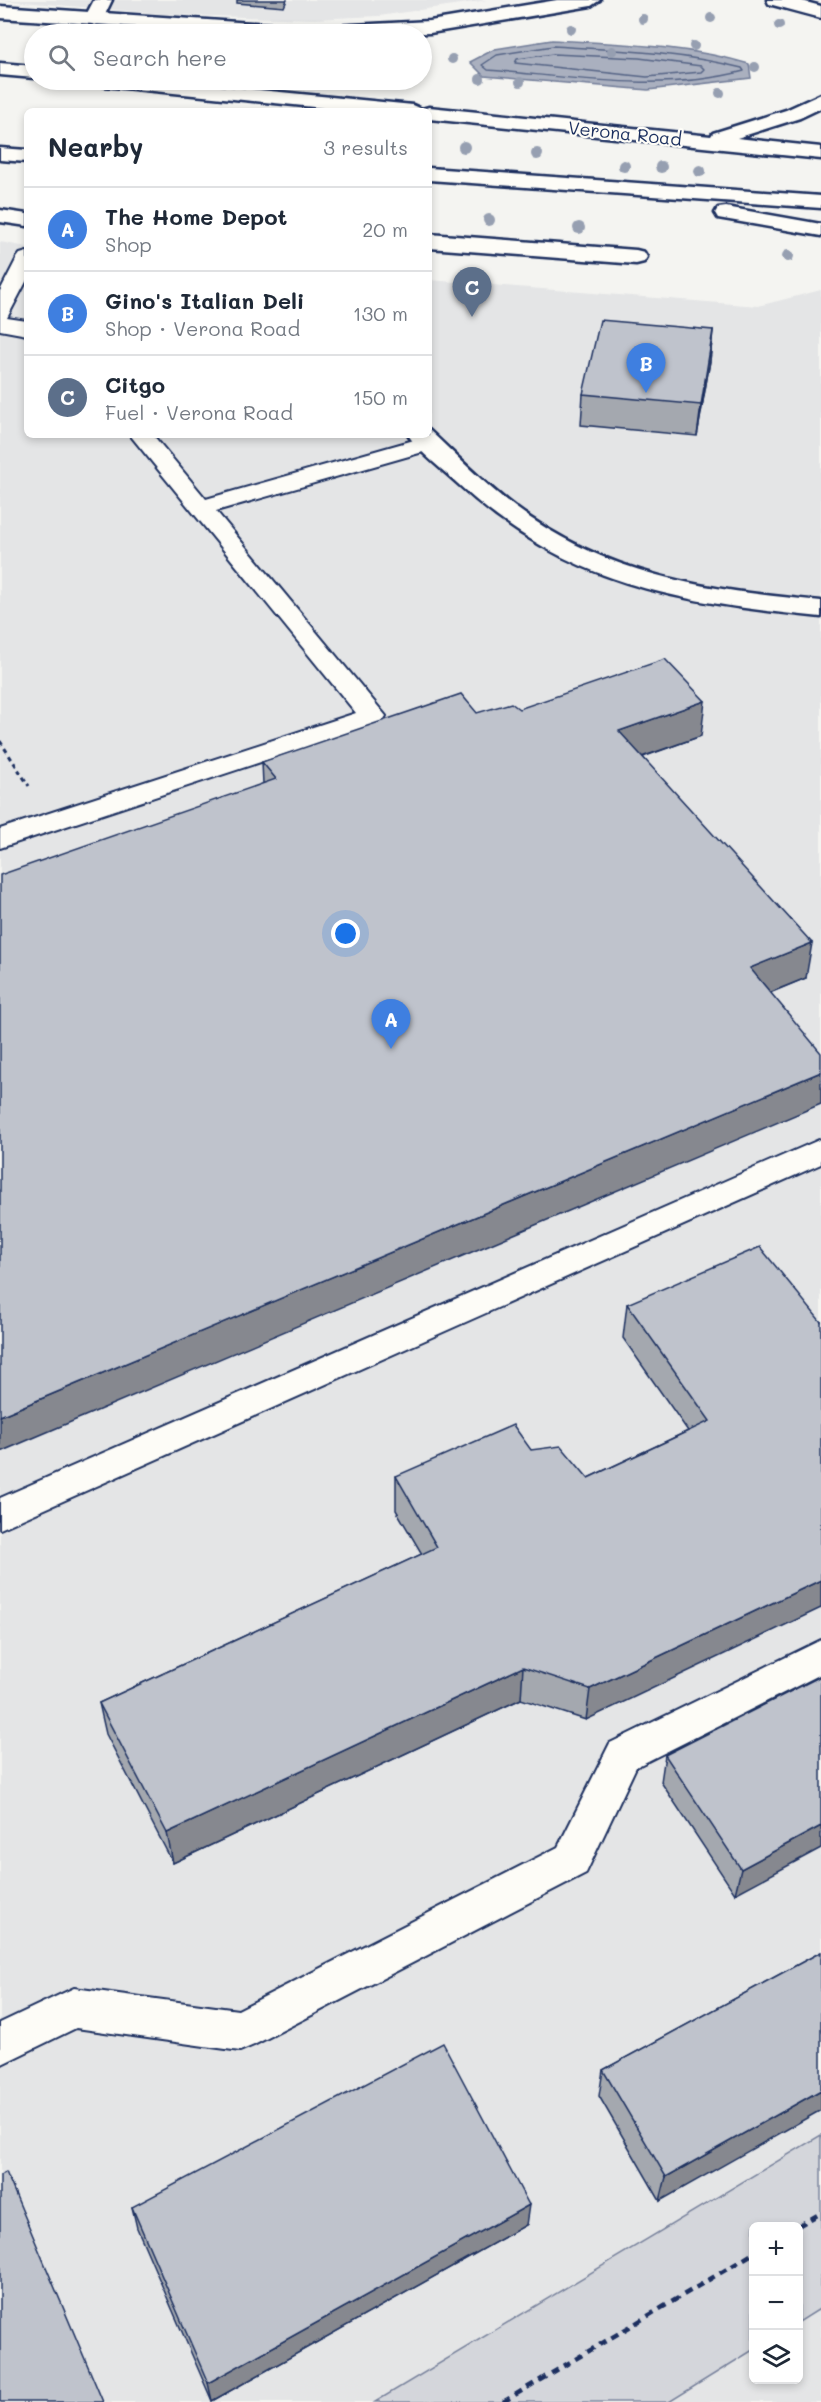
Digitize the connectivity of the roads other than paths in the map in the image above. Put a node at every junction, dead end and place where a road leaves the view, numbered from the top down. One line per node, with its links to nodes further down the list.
1 (103, 0): 7 (main road)
2 (591, 0): 4 (main road)
3 (776, 0): 6 (main road)
4 (550, 3): 9 (main road)
5 (0, 12): 7 (main road)
6 (821, 12)
7 (94, 19): 8 (main road)
8 (172, 24)
9 (432, 27)
10 (0, 69): 11 (main road)
11 (24, 71)
12 (204, 90): 14 (main road)
13 (821, 100): 16 (main road)
14 (383, 108)
15 (432, 113): 16 (main road, Verona Road)
16 (707, 141): 17 (main road, Verona Road)
17 (821, 153)
18 (0, 154): 19 (main road)
19 (24, 156)
20 (432, 174): 21 (main road)
21 (532, 180): 22 (main road); 25 (main road)
22 (821, 202)
23 (0, 216): 24 (main road)
24 (24, 220)
25 (821, 230)
26 (432, 241): 27 (main road)
27 (636, 257)
28 (24, 264): 29 (lane)
29 (0, 313)
30 (0, 323): 31 (lane)
31 (24, 327)
32 (143, 438): 34 (lane)
33 (425, 439): 34 (lane); 35 (main road)
34 (201, 508): 36 (lane)
35 (821, 609)
36 (0, 839)
37 (821, 1151): 38 (lane)
38 (0, 1514)
39 (821, 1656): 40 (lane)
40 (0, 2045)

